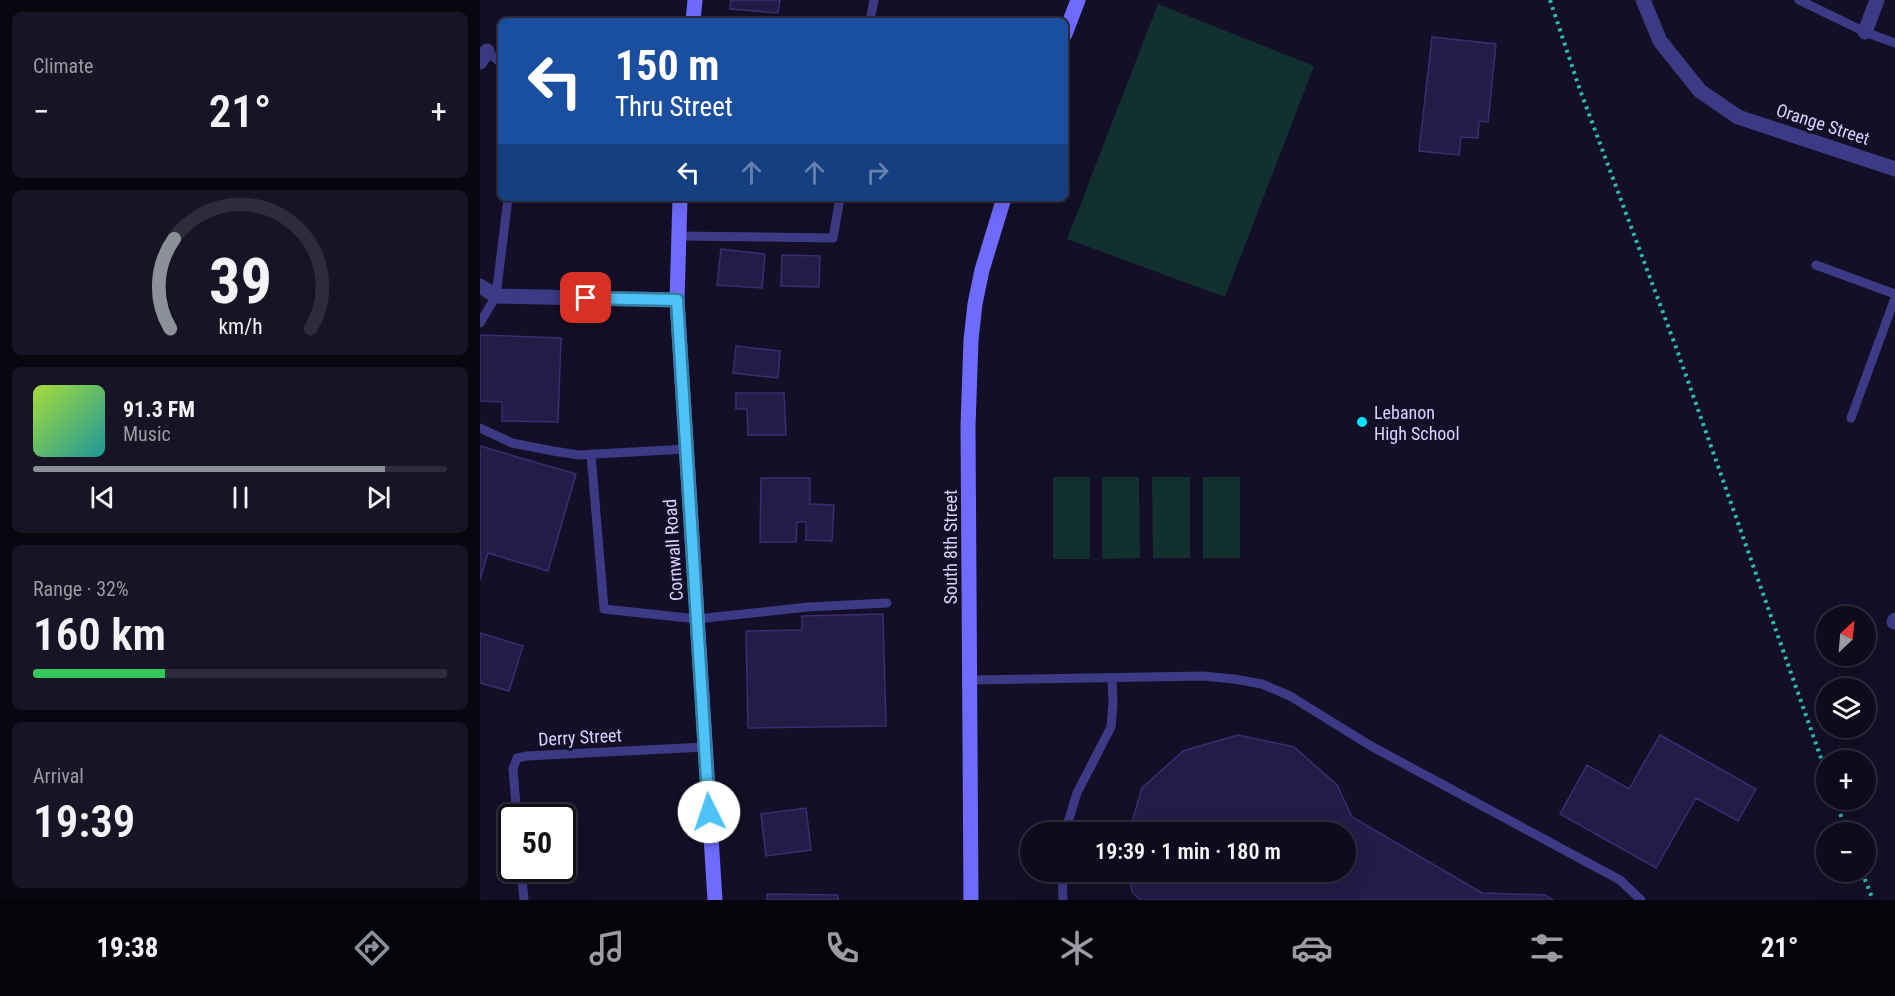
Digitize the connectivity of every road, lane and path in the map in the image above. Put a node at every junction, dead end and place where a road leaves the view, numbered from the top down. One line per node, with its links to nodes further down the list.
1 (695, 0): 8 (street)
2 (873, 0): 9 (lane)
3 (1078, 0): 10 (street)
4 (1550, 0): 36 (path)
5 (1643, 0): 15 (street, Orange Street)
6 (1799, 0): 11 (lane)
7 (1877, 0): 11 (street)
8 (693, 18)
9 (870, 18)
10 (1068, 26)
11 (1865, 32): 12 (lane)
12 (1895, 44)
13 (482, 54): 14 (lane)
14 (498, 62)
15 (1895, 169)
16 (508, 201): 23 (lane)
17 (680, 201): 20 (street, Cornwall Road)
18 (839, 201): 20 (lane)
19 (1003, 201): 34 (street, South 8th Street)
20 (678, 236): 25 (street, Cornwall Road)
21 (1816, 265): 24 (lane)
22 (480, 286): 23 (street)
23 (496, 296): 25 (street); 26 (lane)
24 (1895, 296): 27 (lane)
25 (677, 300): 29 (street, Cornwall Road)
26 (480, 323)
27 (1851, 418)
28 (480, 428): 30 (lane)
29 (686, 449): 30 (lane); 32 (street, Cornwall Road)
30 (591, 454): 32 (lane)
31 (886, 603): 32 (lane)
32 (697, 619): 35 (street, Cornwall Road)
33 (1112, 678): 34 (lane); 38 (lane); 48 (lane)
34 (970, 680): 39 (street, South 8th Street)
35 (705, 747): 37 (lane, Derry Street); 44 (street, Cornwall Road)
36 (1818, 750)
37 (516, 804)
38 (1068, 822)
39 (970, 864): 45 (street); 46 (street, South 8th Street)
40 (522, 882): 43 (lane)
41 (1062, 882): 47 (lane)
42 (1866, 882): 49 (path)
43 (524, 900)
44 (715, 900)
45 (959, 900)
46 (971, 900)
47 (1063, 900)
48 (1641, 900)
49 (1873, 900)

